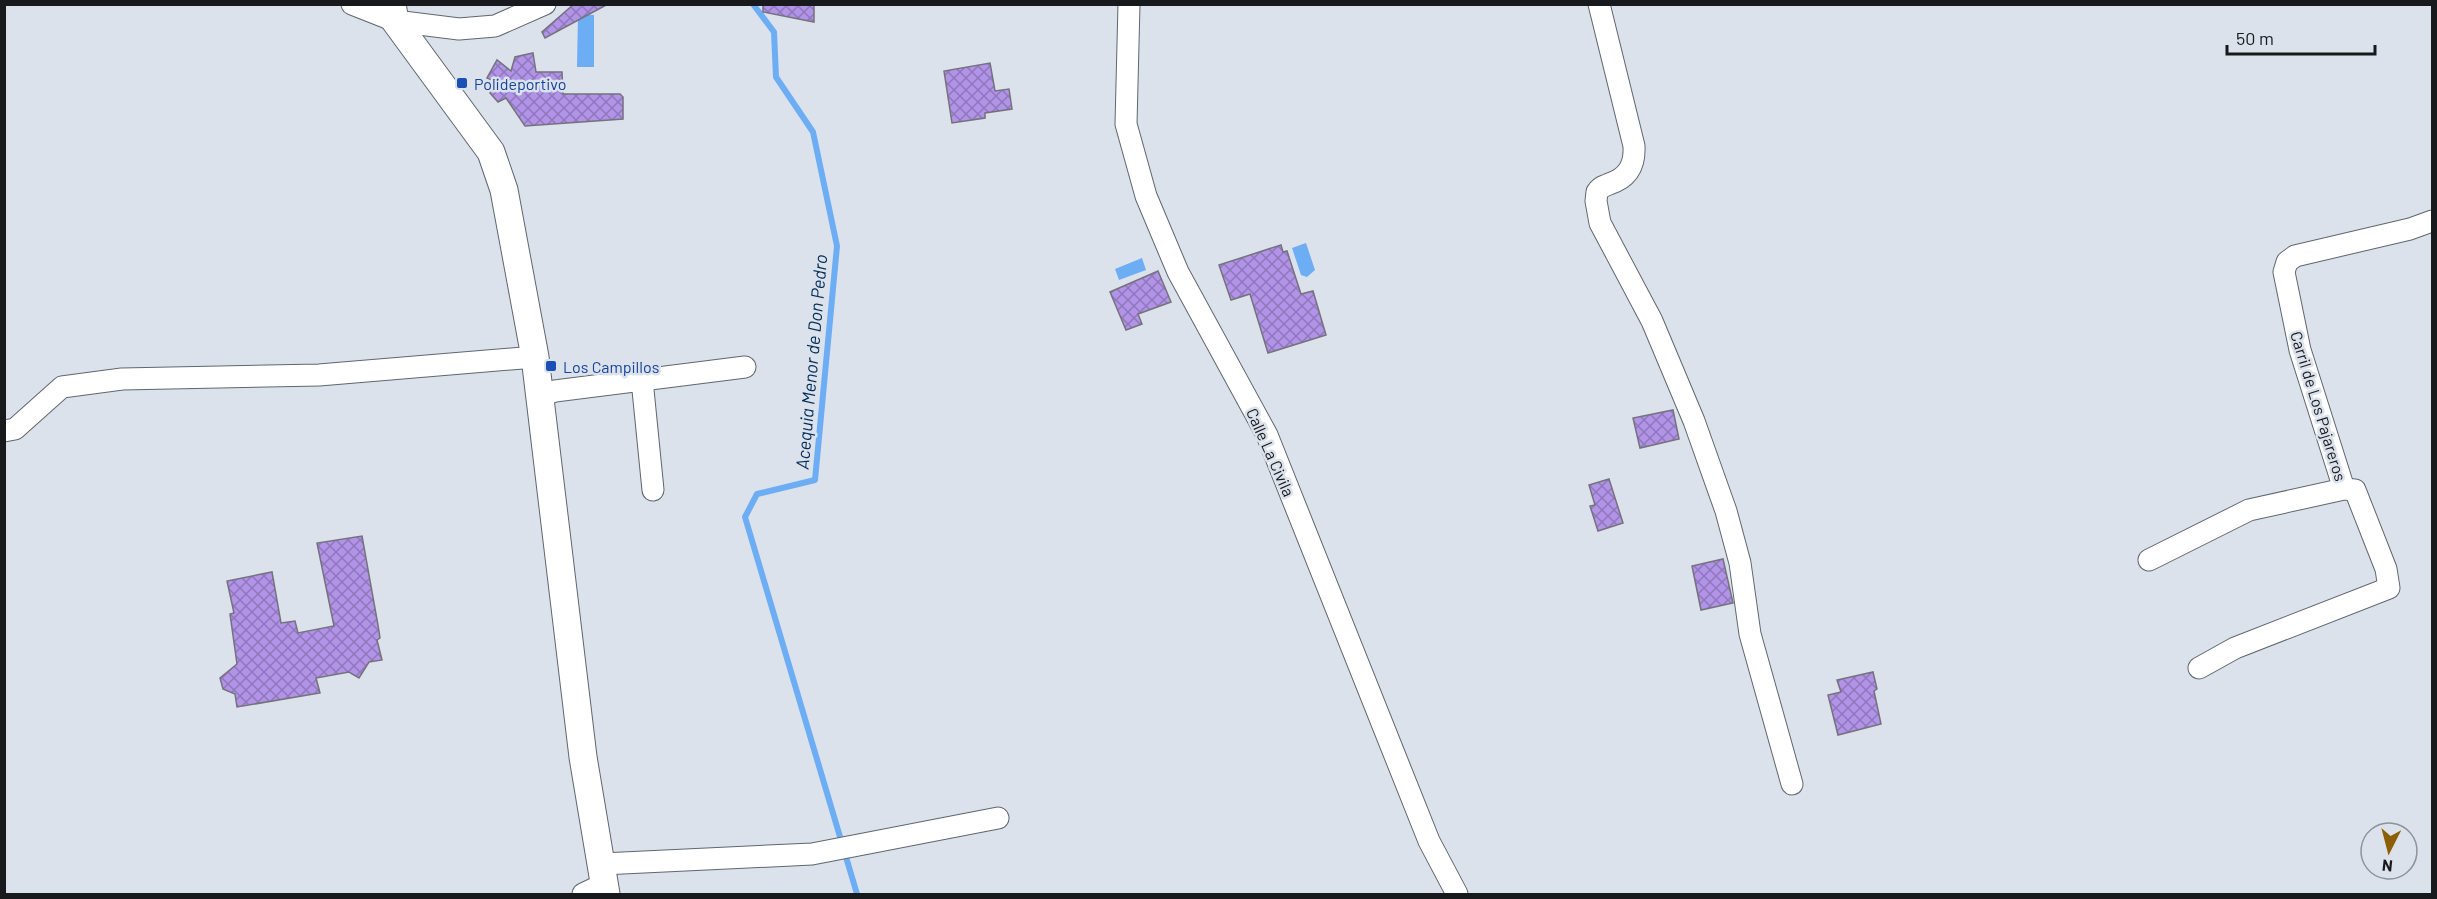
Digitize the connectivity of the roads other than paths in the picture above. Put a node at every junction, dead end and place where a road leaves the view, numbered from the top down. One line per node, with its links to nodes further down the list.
1 (352, 4): 5 (street)
2 (545, 4): 5 (street)
3 (1129, 4): 19 (street, Calle La Civila)
4 (1599, 4): 16 (street)
5 (394, 13): 7 (main road)
6 (2433, 221): 12 (street, Carril de Los Pajareros)
7 (535, 357): 10 (main road); 11 (street)
8 (745, 367): 9 (street)
9 (642, 380): 10 (street); 13 (street)
10 (540, 396): 18 (main road)
11 (4, 431)
12 (2344, 489): 14 (street); 15 (street, Carril de Los Pajareros)
13 (653, 490)
14 (2149, 560)
15 (2199, 668)
16 (1792, 783)
17 (998, 818): 18 (street)
18 (599, 884)
19 (1457, 894)

